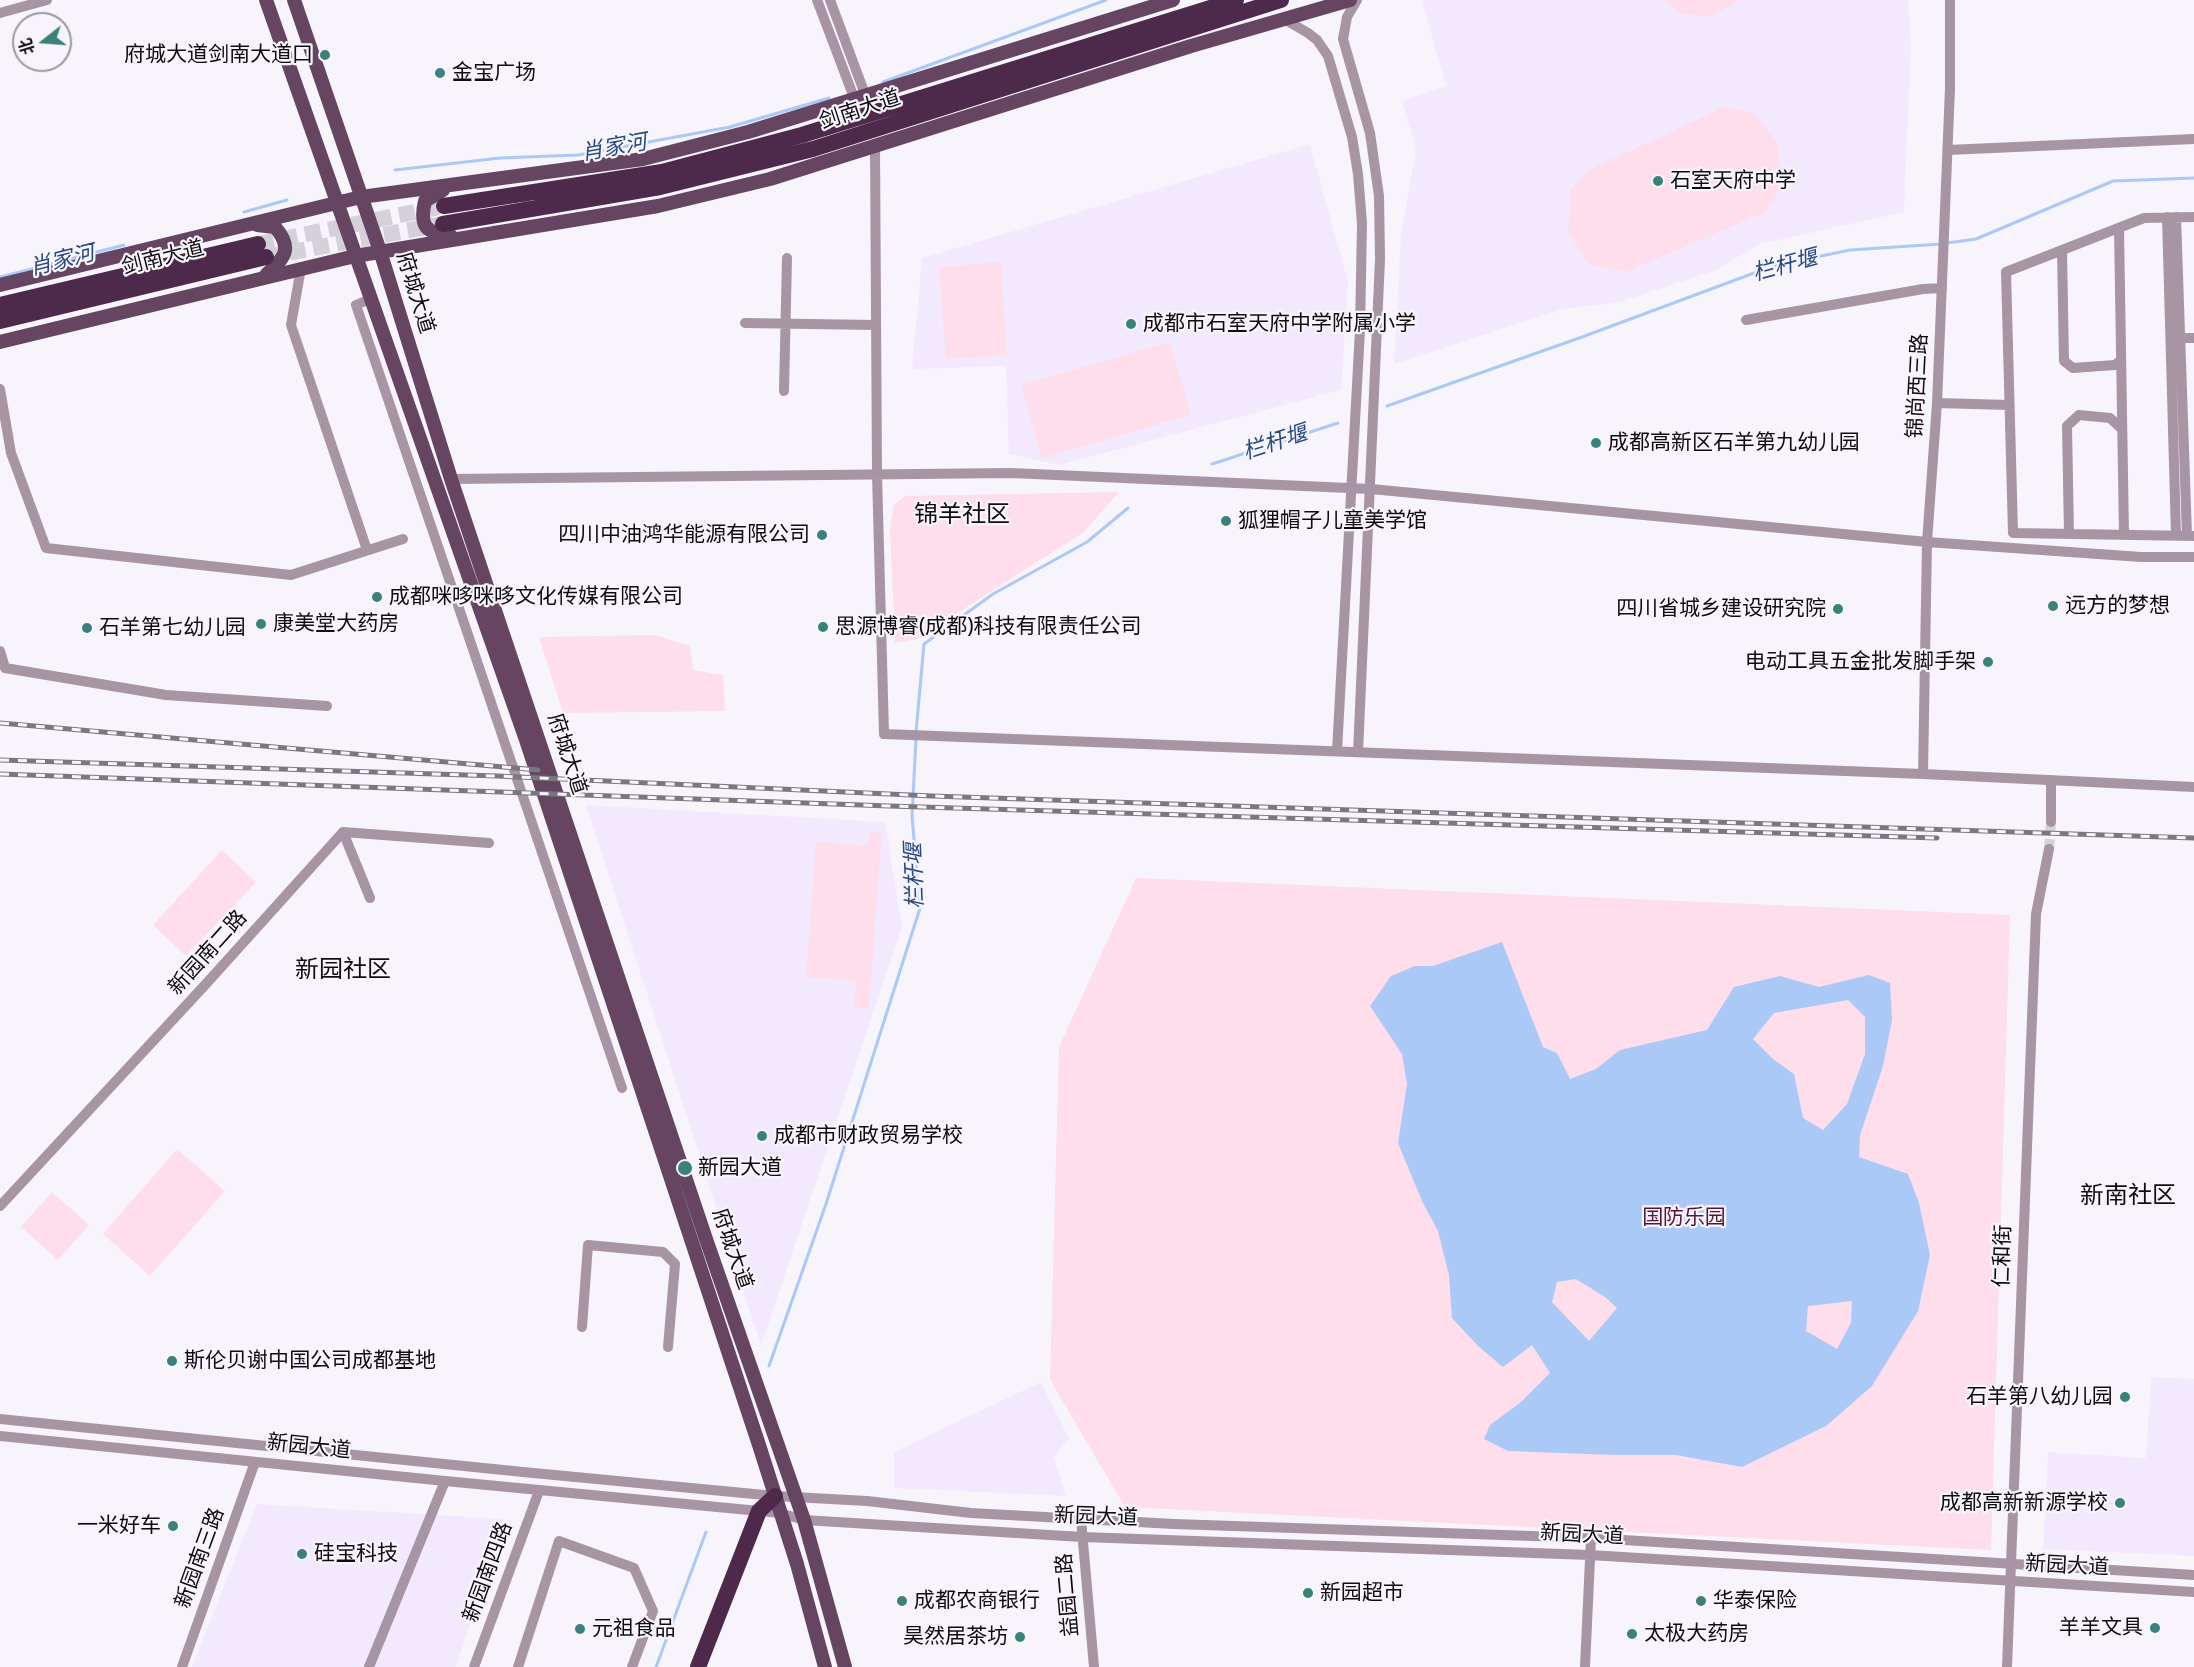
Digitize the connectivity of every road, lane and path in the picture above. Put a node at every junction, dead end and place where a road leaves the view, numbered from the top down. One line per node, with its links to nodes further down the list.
1 (47, 0): 12 (street)
2 (266, 0): 29 (main road, 府城大道)
3 (294, 0): 28 (main road, 府城大道)
4 (817, 0): 18 (street)
5 (830, 0): 18 (street)
6 (1173, 0): 13 (main road)
7 (1236, 0): 16 (highway, 剑南大道)
8 (1281, 0): 15 (highway, 剑南大道)
9 (1350, 0): 14 (main road)
10 (1357, 0): 65 (street)
11 (1950, 0): 25 (street, 锦尚西三路)
12 (0, 13)
13 (1127, 14): 16 (main road); 18 (main road)
14 (1284, 19): 17 (main road); 64 (street)
15 (1149, 40): 17 (main road); 24 (highway, 剑南大道)
16 (1098, 42): 19 (highway, 剑南大道)
17 (1191, 46): 23 (main road)
18 (860, 97): 19 (street); 20 (main road)
19 (867, 115): 21 (highway, 剑南大道)
20 (748, 132): 21 (main road); 27 (main road)
21 (802, 135): 30 (highway, 剑南大道)
22 (2194, 138): 25 (street)
23 (875, 147): 26 (main road); 51 (street)
24 (813, 149): 26 (main road); 34 (highway, 剑南大道)
25 (1948, 150): 44 (street, 锦尚西三路)
26 (770, 179): 36 (main road)
27 (457, 185): 28 (main road); 36 (main road)
28 (361, 197): 29 (main road); 38 (main road, 府城大道)
29 (337, 203): 33 (main road); 39 (main road, 府城大道)
30 (444, 206)
31 (2172, 217): 32 (street); 35 (street); 52 (street); 68 (street)
32 (2194, 217)
33 (248, 224): 42 (main road); 43 (main road)
34 (443, 224)
35 (2119, 228): 37 (street); 55 (street)
36 (465, 238): 38 (main road)
37 (2062, 250): 55 (street); 59 (street)
38 (380, 251): 39 (main road); 63 (main road, 府城大道)
39 (355, 256): 41 (main road); 45 (main road, 府城大道)
40 (787, 258): 50 (street)
41 (300, 268): 42 (main road); 71 (street)
42 (264, 277): 54 (main road)
43 (0, 285)
44 (1942, 288): 47 (street); 58 (street, 锦尚西三路)
45 (370, 299): 85 (street); 94 (main road, 府城大道)
46 (0, 305): 48 (highway, 剑南大道)
47 (1746, 320)
48 (0, 321)
49 (746, 323): 50 (street)
50 (786, 323): 51 (street); 57 (street)
51 (875, 325): 62 (street)
52 (2180, 338): 53 (street); 61 (street)
53 (2194, 338)
54 (0, 342)
55 (2121, 360): 60 (street)
56 (0, 389): 71 (street)
57 (784, 391)
58 (1938, 404): 59 (street); 70 (street, 锦尚西三路)
59 (2009, 405): 66 (street)
60 (2122, 429): 66 (street); 67 (street)
61 (2189, 445): 68 (street)
62 (877, 474): 63 (street); 64 (street); 75 (street)
63 (451, 479): 95 (main road, 府城大道)
64 (1351, 488): 65 (street); 75 (street)
65 (1371, 489): 70 (street); 76 (street)
66 (2069, 534): 67 (street)
67 (2124, 535): 68 (street)
68 (2186, 536)
69 (403, 539): 71 (street)
70 (1928, 542): 72 (street); 77 (street, 锦尚西三路)
71 (367, 550)
72 (2194, 557)
73 (0, 651): 74 (street)
74 (327, 706)
75 (1337, 751): 76 (street)
76 (1358, 752): 77 (street)
77 (1923, 774): 78 (street)
78 (2052, 780): 79 (street); 80 (street)
79 (2194, 787)
80 (2051, 822)
81 (343, 832): 82 (street); 84 (street); 86 (street, 新园南二路)
82 (489, 843)
83 (2049, 849): 103 (street, 仁和街)
84 (369, 898)
85 (622, 1088)
86 (0, 1206)
87 (582, 1327): 88 (street)
88 (668, 1347)
89 (0, 1419): 94 (street, 新园大道)
90 (0, 1436): 91 (street, 新园大道)
91 (255, 1462): 92 (street, 新园大道); 107 (street, 新园南三路)
92 (445, 1481): 93 (street, 新园大道); 108 (street)
93 (539, 1491): 96 (street, 新园大道); 109 (street, 新园南四路)
94 (775, 1496): 95 (street, 新园大道); 96 (highway); 97 (main road, 府城大道)
95 (795, 1497): 98 (street, 新园大道); 99 (main road, 府城大道)
96 (759, 1511): 97 (street, 新园大道); 112 (highway)
97 (780, 1513): 99 (street, 新园大道); 113 (main road, 府城大道)
98 (1081, 1519): 100 (street, 益园二路); 101 (street, 新园大道)
99 (804, 1520): 100 (street, 新园大道); 114 (main road, 府城大道)
100 (1082, 1538): 102 (street, 新园大道); 115 (street, 益园二路)
101 (1591, 1538): 102 (street); 103 (street, 新园大道)
102 (1590, 1555): 105 (street, 新园大道); 116 (street)
103 (2010, 1563): 104 (street, 新园大道); 105 (street, 仁和街)
104 (2194, 1575)
105 (2009, 1582): 106 (street, 新园大道); 117 (street, 仁和街)
106 (2194, 1592)
107 (182, 1667)
108 (369, 1667)
109 (474, 1667)
110 (518, 1667): 111 (street)
111 (632, 1667)
112 (698, 1667)
113 (825, 1667)
114 (845, 1667)
115 (1094, 1667)
116 (1585, 1667)
117 (2007, 1667)

